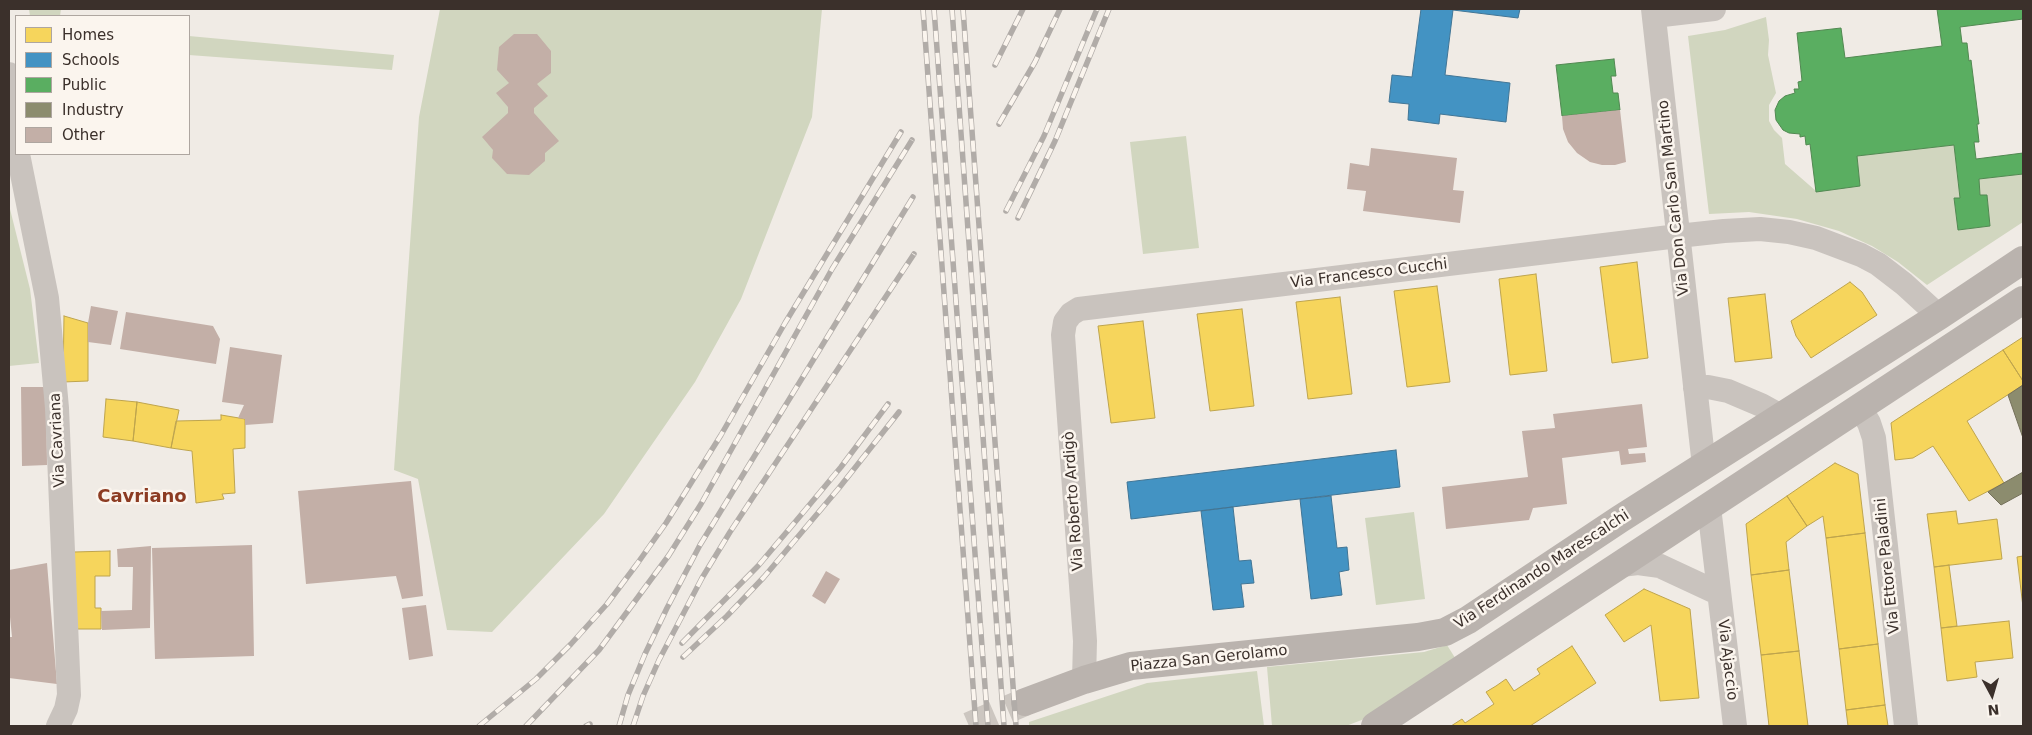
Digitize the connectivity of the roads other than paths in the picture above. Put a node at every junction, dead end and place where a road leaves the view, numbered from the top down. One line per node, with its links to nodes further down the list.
1 (1714, 9): 2 (street)
2 (1653, 12): 6 (street, Via Don Carlo San Martino)
3 (9, 74): 4 (street)
4 (15, 137)
5 (18, 155): 23 (street, Via Cavriana)
6 (1678, 236): 9 (street, Via Francesco Cucchi); 10 (street, Via Francesco Cucchi); 13 (street, Via Don Carlo San Martino)
7 (2023, 260): 9 (street, Via Ferdinando Marescalchi)
8 (2023, 300): 11 (street)
9 (1939, 316): 11 (street); 12 (street, Via Ferdinando Marescalchi)
10 (1065, 322): 21 (street, Via Roberto Ardigò)
11 (1972, 334): 14 (street)
12 (1839, 379): 14 (street); 15 (street, Via Ferdinando Marescalchi)
13 (1695, 388): 15 (street); 16 (street, Via Don Carlo San Martino)
14 (1860, 408): 17 (street); 26 (street, Via Ettore Paladini)
15 (1781, 416): 16 (street, Via Ferdinando Marescalchi)
16 (1704, 466): 17 (street); 20 (street, Via Ferdinando Marescalchi)
17 (1709, 507): 18 (street); 19 (street, Via Ajaccio)
18 (1621, 565): 19 (street); 24 (street)
19 (1718, 594): 25 (street, Via Ajaccio)
20 (1309, 649): 21 (street, Piazza San Gerolamo)
21 (1084, 680): 22 (street, Piazza San Gerolamo)
22 (1025, 702)
23 (58, 726)
24 (1375, 726)
25 (1735, 726)
26 (1906, 726)

